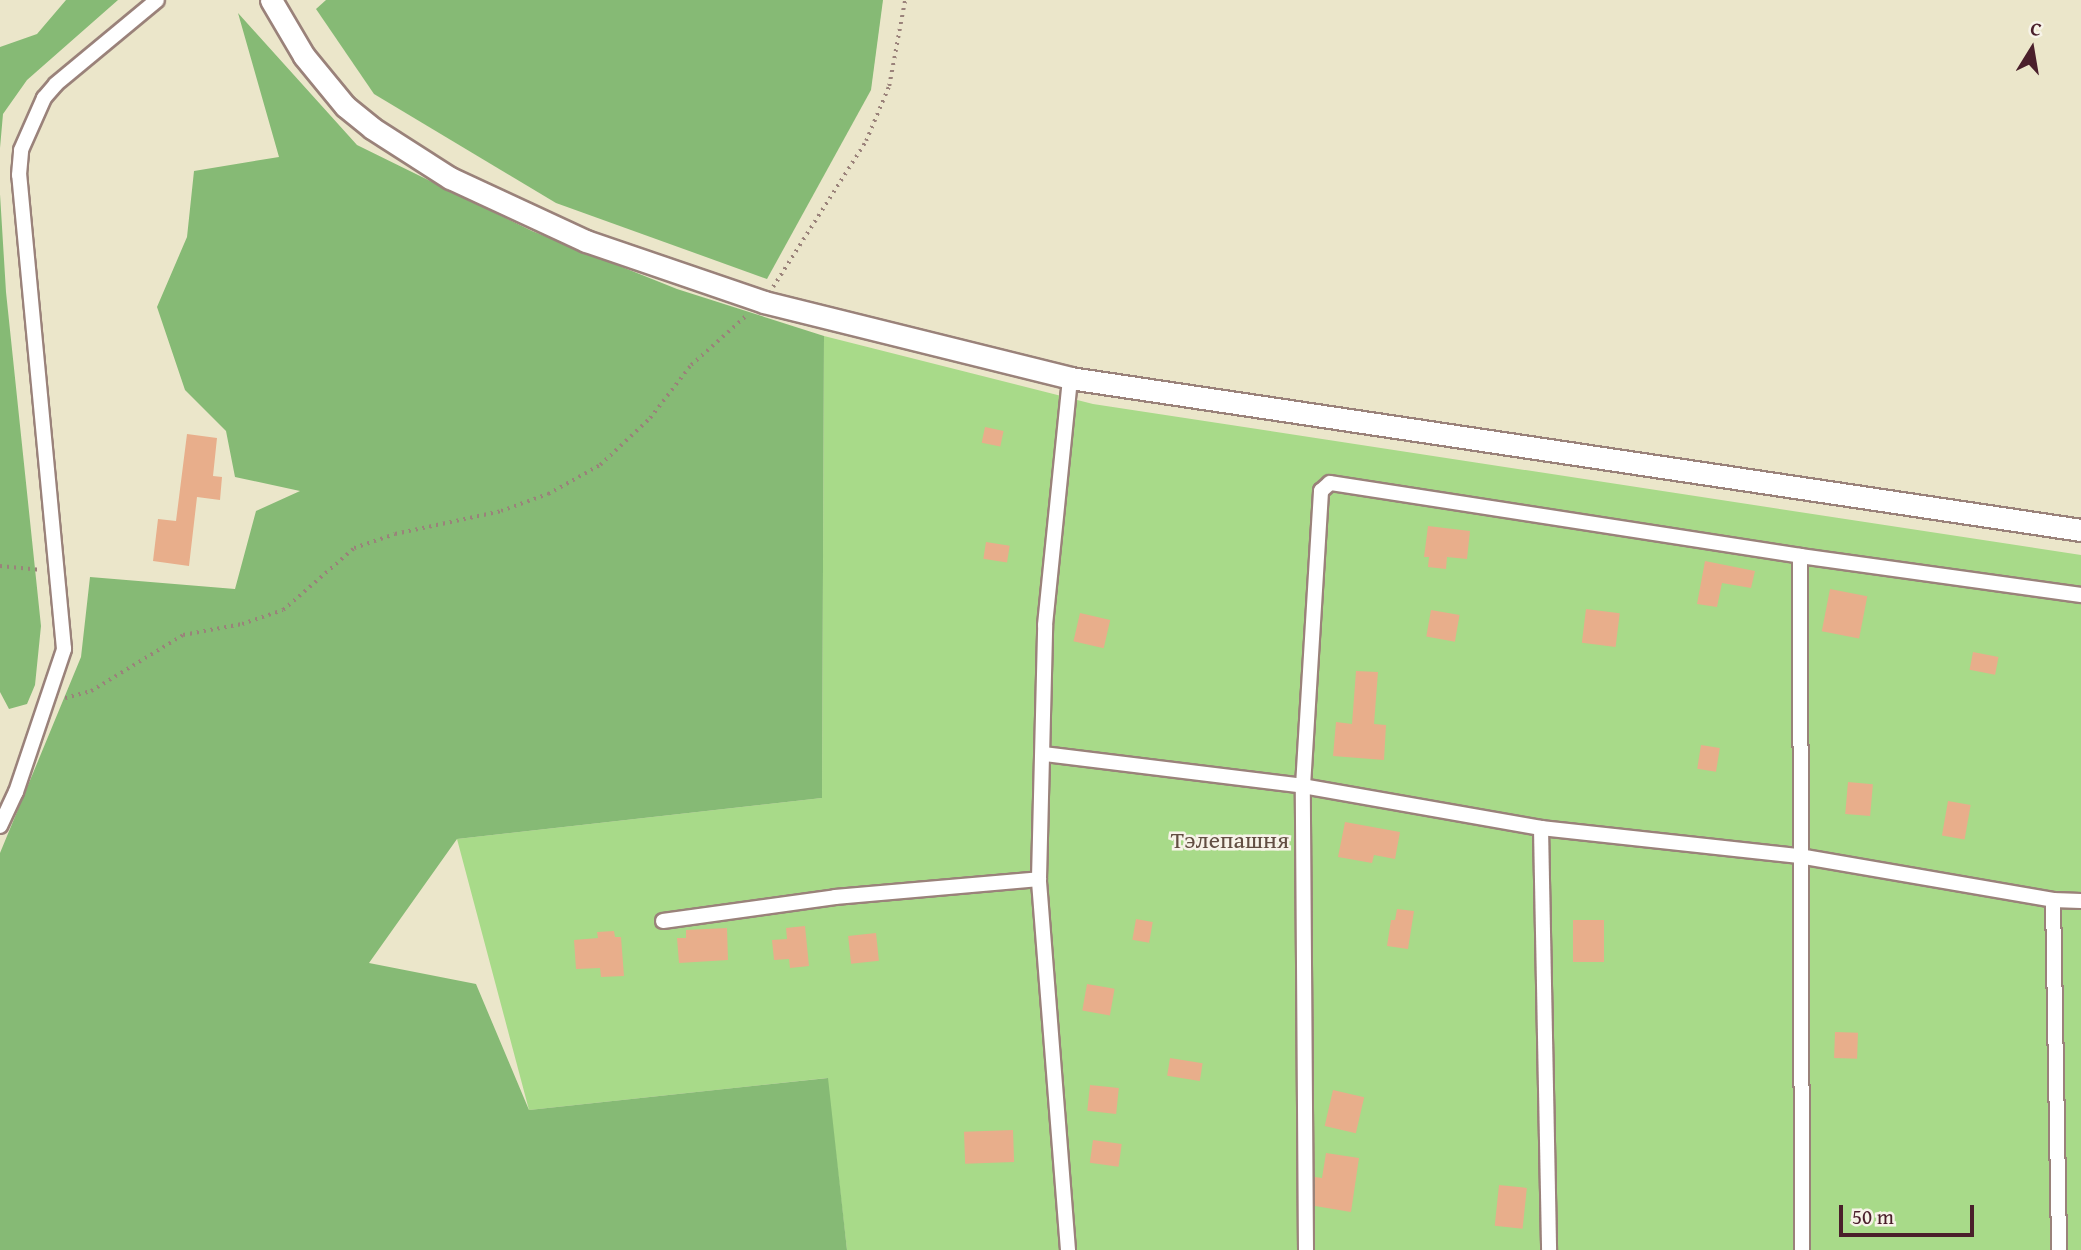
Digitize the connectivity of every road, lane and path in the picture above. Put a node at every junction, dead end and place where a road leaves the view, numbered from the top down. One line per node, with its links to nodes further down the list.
1 (157, 0): 9 (street)
2 (271, 0): 4 (street)
3 (905, 0): 4 (path)
4 (764, 302): 5 (street); 11 (path)
5 (1070, 378): 6 (street); 12 (street)
6 (2081, 530)
7 (1800, 556): 10 (street); 13 (street); 16 (street)
8 (0, 566): 9 (path)
9 (58, 572): 11 (street)
10 (2081, 595)
11 (46, 703): 14 (street)
12 (1044, 754): 13 (street); 17 (street)
13 (1303, 786): 15 (street); 22 (street)
14 (0, 826)
15 (1541, 828): 16 (street); 23 (street)
16 (1800, 856): 18 (street); 24 (street)
17 (1039, 879): 20 (street); 21 (street)
18 (2053, 900): 19 (street); 25 (street)
19 (2081, 901)
20 (663, 921)
21 (1068, 1250)
22 (1306, 1250)
23 (1549, 1250)
24 (1801, 1250)
25 (2059, 1250)

